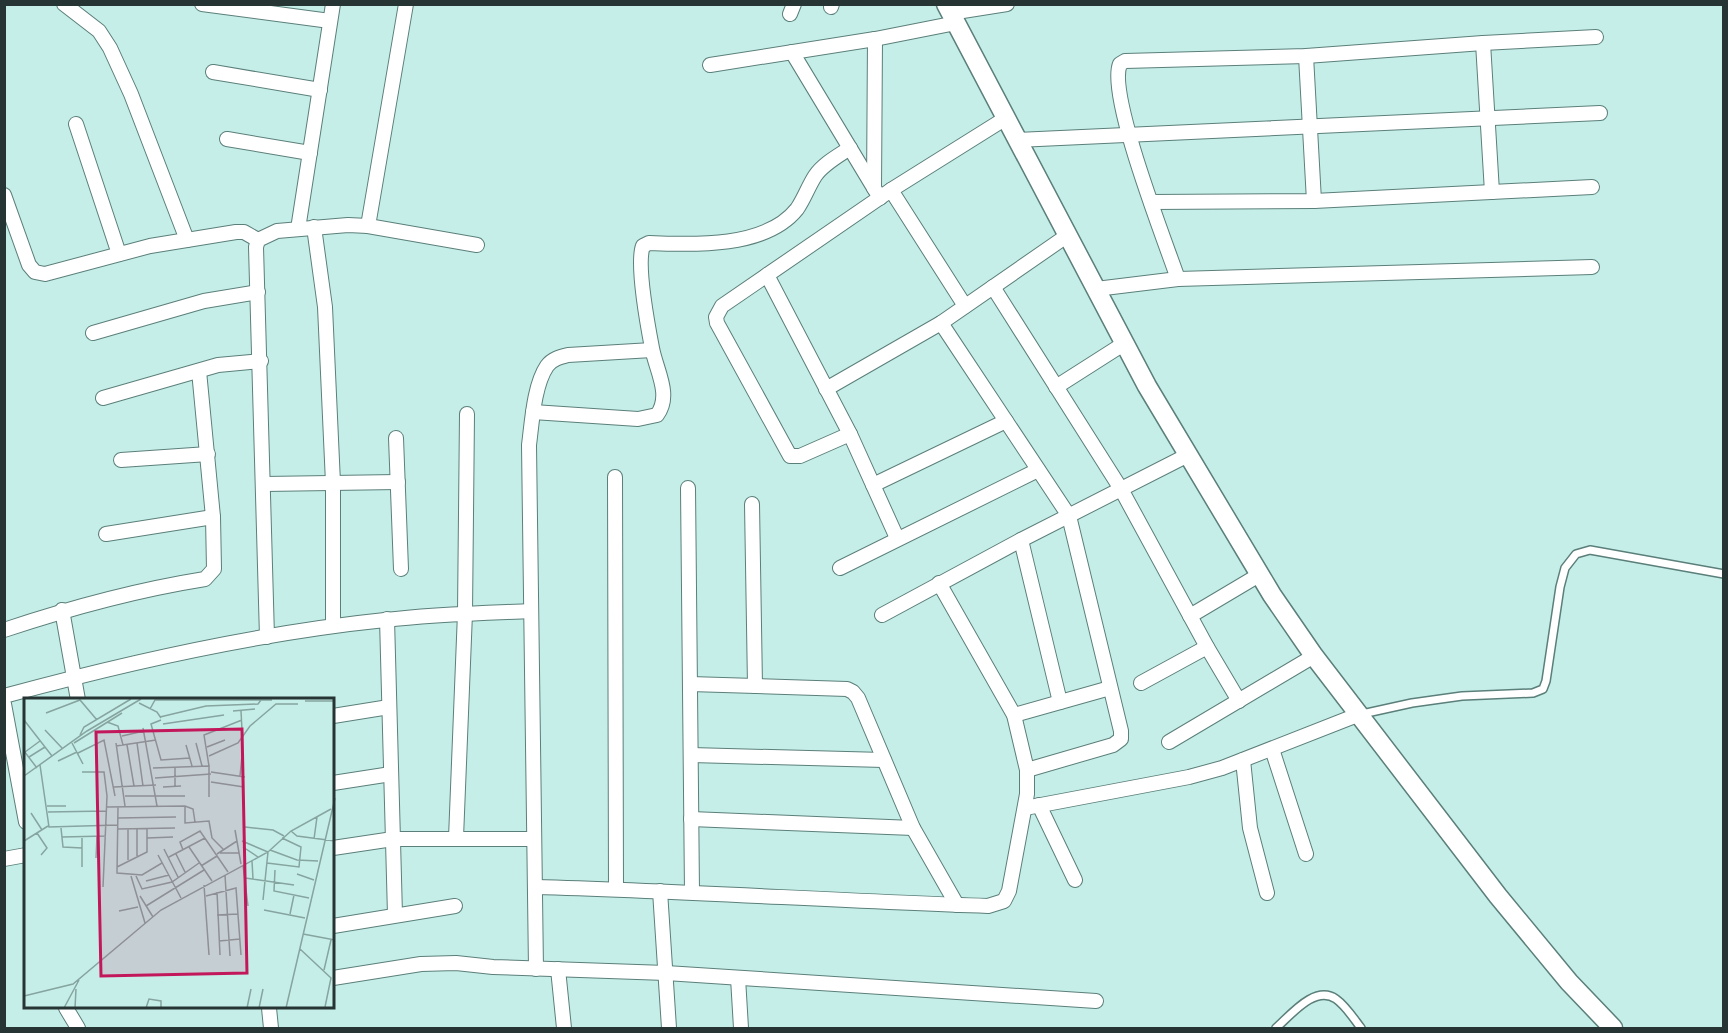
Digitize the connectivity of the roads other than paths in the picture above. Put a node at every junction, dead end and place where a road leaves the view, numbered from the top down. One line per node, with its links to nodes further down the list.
1 (64, 4): 37 (street)
2 (202, 4): 7 (street)
3 (333, 4): 7 (street)
4 (406, 4): 32 (street)
5 (1006, 4): 6 (street)
6 (951, 13): 9 (street); 17 (main road)
7 (330, 21): 15 (street)
8 (1596, 37): 10 (street)
9 (875, 39): 11 (street); 27 (street)
10 (1483, 43): 12 (street); 18 (street)
11 (792, 52): 13 (street); 24 (street)
12 (1306, 56): 20 (street); 21 (street)
13 (710, 65)
14 (213, 72): 15 (street)
15 (320, 90): 25 (street)
16 (1600, 113): 18 (street)
17 (1006, 118): 23 (main road); 27 (street)
18 (1487, 118): 20 (street); 28 (street)
19 (76, 124): 39 (street)
20 (1309, 127): 21 (street); 30 (street)
21 (1129, 136): 23 (street); 31 (street)
22 (227, 139): 25 (street)
23 (1017, 140): 35 (main road)
24 (850, 148): 27 (street); 50 (street)
25 (310, 153): 34 (street)
26 (1592, 187): 28 (street)
27 (882, 192): 41 (street); 46 (street)
28 (1492, 192): 30 (street)
29 (4, 195): 39 (street)
30 (1314, 201): 31 (street)
31 (1151, 202): 42 (street)
32 (368, 226): 33 (street); 38 (street)
33 (315, 227): 34 (street); 67 (street)
34 (298, 229): 36 (street)
35 (1068, 234): 43 (street); 44 (main road)
36 (264, 236): 37 (street); 45 (street)
37 (187, 240): 39 (street)
38 (477, 245)
39 (119, 254)
40 (1592, 267): 42 (street)
41 (767, 275): 54 (street); 59 (street)
42 (1178, 279): 44 (street)
43 (993, 287): 46 (street); 53 (street)
44 (1096, 289): 49 (main road)
45 (258, 292): 48 (street); 51 (street)
46 (965, 306): 47 (street)
47 (941, 323): 54 (street); 58 (street)
48 (93, 333)
49 (1125, 343): 53 (street); 62 (main road)
50 (652, 350): 56 (street); 56 (street)
51 (261, 361): 52 (street); 68 (street)
52 (199, 371): 55 (street); 61 (street)
53 (1056, 387): 71 (street)
54 (826, 389): 59 (street)
55 (102, 398)
56 (533, 412): 84 (street)
57 (467, 414): 85 (street)
58 (1006, 421): 64 (street); 69 (street)
59 (849, 434): 69 (street)
60 (396, 438): 66 (street)
61 (208, 454): 63 (street); 74 (street)
62 (1188, 455): 71 (street); 81 (main road)
63 (121, 459)
64 (1038, 470): 73 (street); 76 (street)
65 (615, 477): 129 (street)
66 (398, 482): 67 (street); 79 (street)
67 (333, 483): 68 (street); 89 (street)
68 (264, 484): 91 (street)
69 (873, 485): 76 (street)
70 (688, 488): 96 (street)
71 (1121, 489): 73 (street); 87 (street)
72 (752, 504): 97 (street)
73 (1069, 516): 77 (street); 98 (street)
74 (213, 517): 75 (street); 83 (street)
75 (106, 534)
76 (897, 538): 78 (street)
77 (1021, 540): 82 (street); 102 (street)
78 (840, 568)
79 (401, 569)
80 (1724, 574): 105 (lane)
81 (1259, 575): 87 (street); 93 (main road)
82 (939, 583): 86 (street); 106 (street)
83 (62, 610): 90 (street); 94 (street)
84 (531, 611): 85 (street); 122 (street)
85 (465, 613): 88 (street); 120 (street)
86 (882, 615)
87 (1190, 616): 92 (street)
88 (387, 619): 89 (street); 104 (street)
89 (333, 626): 91 (street)
90 (4, 630)
91 (267, 637): 94 (street)
92 (1207, 647): 95 (street); 101 (street)
93 (1314, 656): 101 (street); 105 (main road)
94 (75, 677): 99 (street); 100 (street)
95 (1141, 683)
96 (690, 684): 97 (street); 110 (street)
97 (755, 686): 111 (street)
98 (1110, 688): 102 (street); 113 (street)
99 (4, 696)
100 (78, 698)
101 (1239, 701): 108 (street)
102 (1060, 702): 106 (street)
103 (4, 704): 117 (street)
104 (389, 707): 107 (street); 114 (street)
105 (1360, 714): 109 (street); 152 (main road)
106 (1014, 715): 113 (street)
107 (334, 716)
108 (1169, 742)
109 (1272, 749): 112 (street); 124 (street)
110 (691, 754): 111 (street); 118 (street)
111 (884, 760): 119 (street)
112 (1243, 760): 116 (street); 132 (street)
113 (1027, 770): 116 (street)
114 (391, 774): 115 (street); 121 (street)
115 (334, 783)
116 (1032, 806): 127 (street); 133 (street)
117 (24, 811)
118 (691, 819): 119 (street); 131 (street)
119 (913, 828): 133 (street)
120 (456, 838): 121 (street); 122 (street)
121 (393, 839): 123 (street); 135 (street)
122 (534, 839): 128 (street)
123 (334, 848)
124 (1306, 854)
125 (24, 855): 126 (street)
126 (4, 859)
127 (1075, 880)
128 (535, 887): 129 (street); 137 (street)
129 (616, 889): 130 (street)
130 (660, 891): 131 (street); 139 (street)
131 (692, 892): 133 (street)
132 (1268, 893)
133 (957, 905)
134 (455, 906): 135 (street)
135 (395, 915): 136 (street)
136 (334, 926)
137 (536, 969): 138 (street); 140 (street)
138 (558, 969): 139 (street); 147 (street)
139 (666, 973): 141 (street); 148 (street)
140 (334, 978)
141 (738, 978): 142 (street); 149 (street)
142 (1096, 1001)
143 (67, 1009): 145 (street)
144 (269, 1009): 146 (street)
145 (78, 1029)
146 (271, 1029)
147 (564, 1029)
148 (669, 1029)
149 (741, 1029)
150 (1276, 1029): 151 (lane)
151 (1361, 1029)
152 (1613, 1029)

